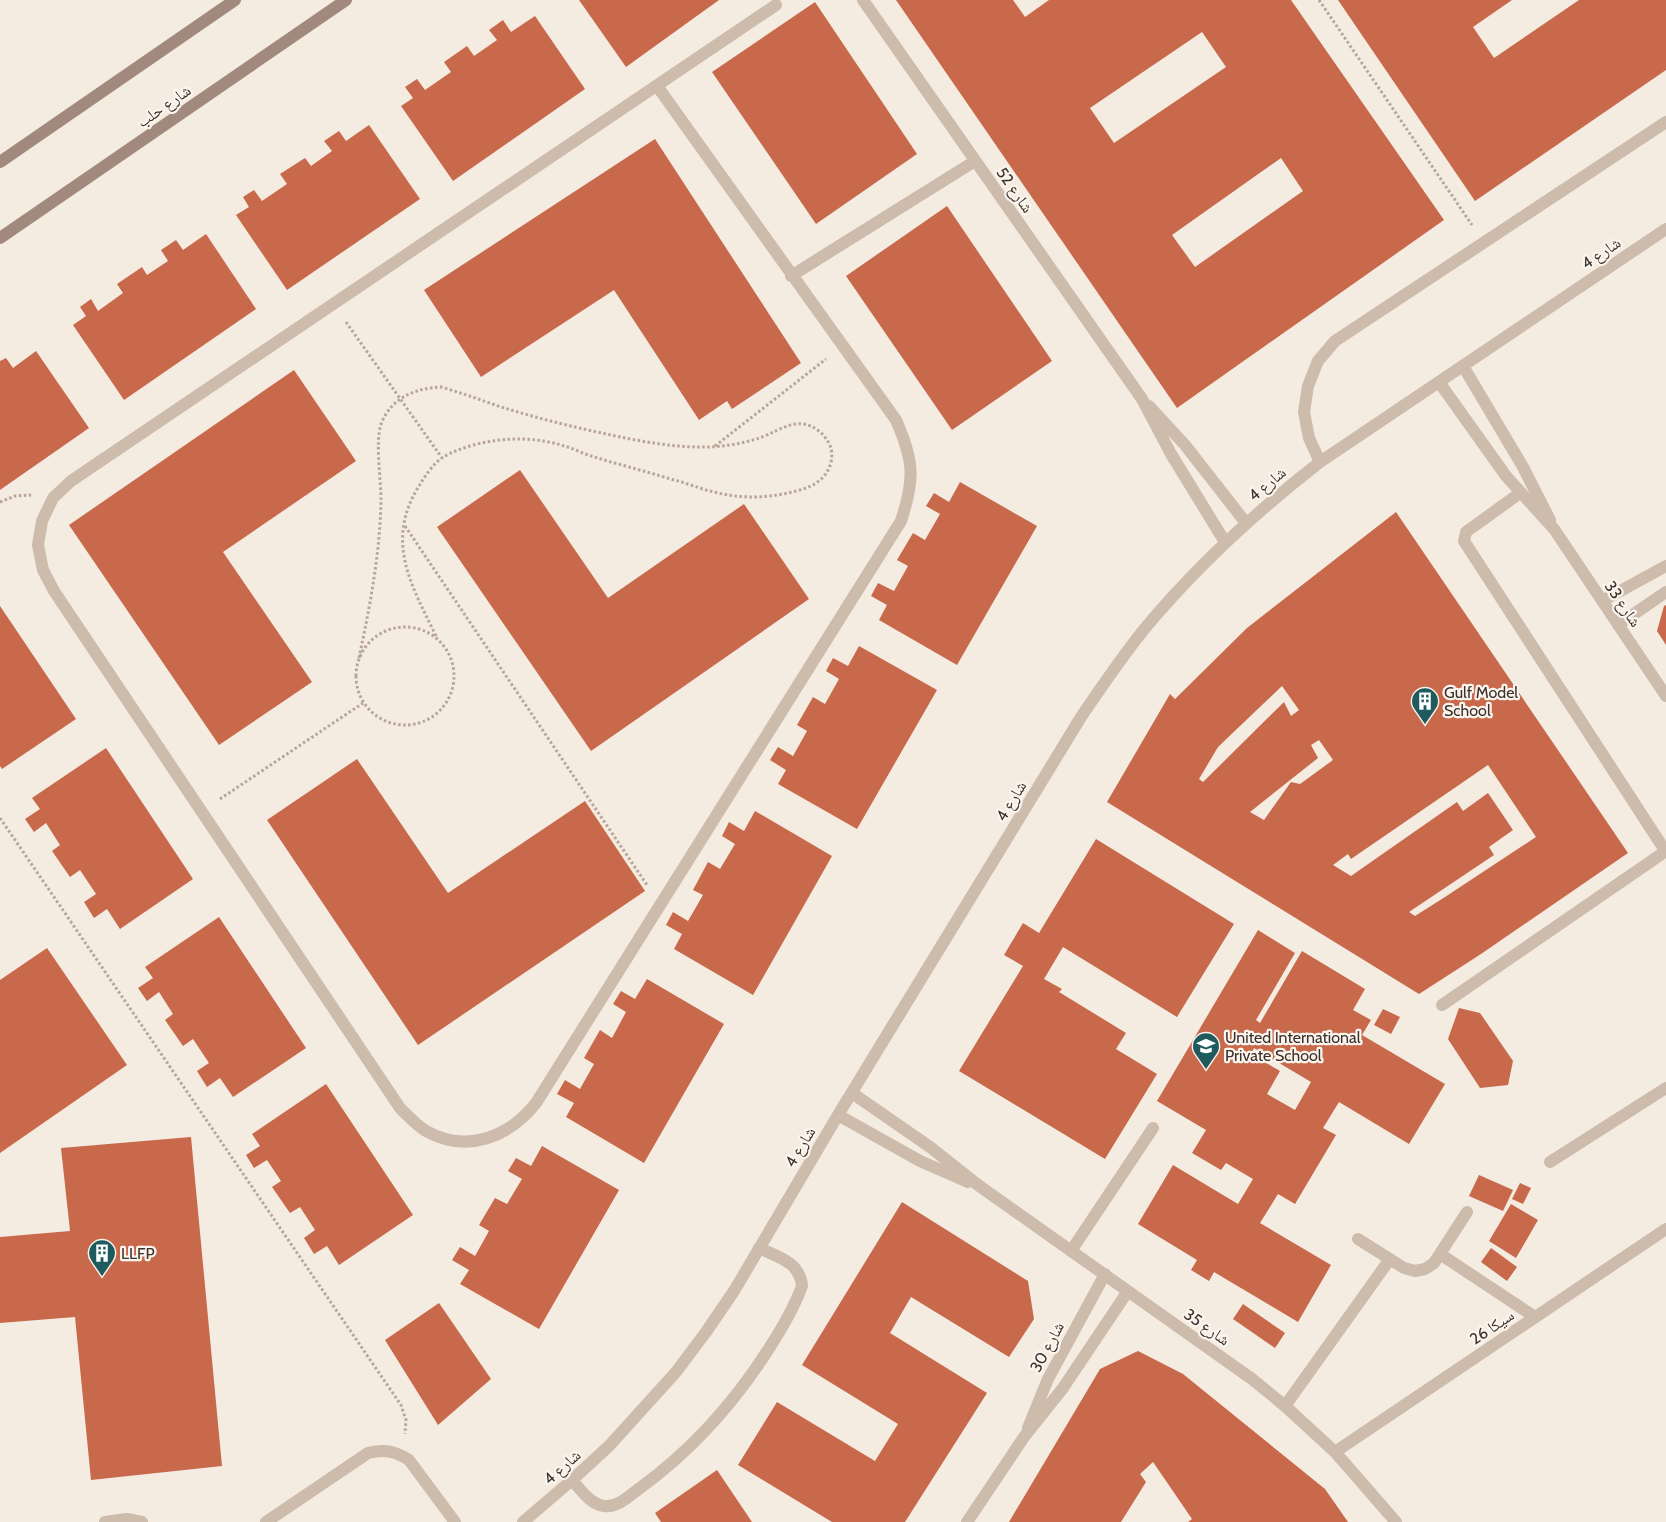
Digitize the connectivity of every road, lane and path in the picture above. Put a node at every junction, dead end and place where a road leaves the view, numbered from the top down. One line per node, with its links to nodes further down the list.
1 (235, 0): 9 (street)
2 (346, 0): 11 (street, شارع حلب)
3 (863, 0): 8 (street, شارع 52)
4 (1319, 0): 12 (path)
5 (776, 6): 6 (street)
6 (657, 86): 13 (street); 14 (street)
7 (1666, 122): 12 (street)
8 (975, 161): 13 (street); 19 (street, شارع 52)
9 (0, 162)
10 (1666, 229): 16 (street, شارع 4)
11 (0, 238)
12 (1484, 243): 22 (street)
13 (791, 276): 15 (street)
14 (333, 304): 18 (path); 36 (street)
15 (842, 347): 20 (path); 39 (street)
16 (1463, 366): 17 (street, شارع 4); 26 (street, شارع 33)
17 (1439, 382): 22 (street, شارع 4); 23 (street, شارع 33)
18 (400, 398): 20 (path); 21 (path); 33 (path)
19 (1142, 399): 24 (street, شارع 52); 27 (street, شارع 52)
20 (714, 447): 21 (path)
21 (442, 458): 25 (path)
22 (1320, 462): 24 (street, شارع 4)
23 (1520, 493): 26 (street, شارع 33); 38 (street)
24 (1246, 523): 27 (street, شارع 4)
25 (404, 525): 32 (path); 39 (path)
26 (1554, 530): 30 (street, شارع 33)
27 (1226, 542): 42 (street, شارع 4)
28 (1666, 566): 30 (street)
29 (1666, 592): 31 (street)
30 (1602, 601): 31 (street, شارع 33)
31 (1618, 625): 34 (street, شارع 33)
32 (437, 638): 33 (path); 35 (path)
33 (359, 658): 35 (path)
34 (1666, 696)
35 (363, 703): 36 (path)
36 (202, 811): 39 (street)
37 (0, 818): 60 (path)
38 (1666, 851): 40 (street)
39 (660, 904)
40 (1442, 1005)
41 (1666, 1088): 45 (street)
42 (852, 1093): 43 (street, شارع 4); 46 (street, شارع 35)
43 (838, 1115): 46 (street, شارع 35); 50 (street, شارع 4)
44 (1153, 1128): 51 (street)
45 (1550, 1162)
46 (978, 1186): 51 (street, شارع 35)
47 (1467, 1212): 52 (street)
48 (1666, 1229): 56 (street, سيكا 26)
49 (1358, 1239): 53 (street)
50 (758, 1248): 61 (street, شارع 4); 61 (street)
51 (1071, 1251): 54 (street, شارع 35)
52 (1440, 1254): 53 (street); 56 (street)
53 (1390, 1259): 57 (street)
54 (1105, 1274): 55 (street, شارع 35); 58 (street, شارع 30)
55 (1128, 1291): 57 (street, شارع 35); 58 (street, شارع 30)
56 (1535, 1317): 59 (street, سيكا 26)
57 (1285, 1406): 59 (street, شارع 35)
58 (1024, 1437): 67 (street, شارع 30)
59 (1335, 1452): 68 (street, شارع 35)
60 (399, 1453): 64 (street); 65 (street)
61 (572, 1480): 66 (street, شارع 4)
62 (105, 1522): 63 (street)
63 (142, 1522)
64 (266, 1522)
65 (455, 1522)
66 (522, 1522)
67 (968, 1522)
68 (1396, 1522)

